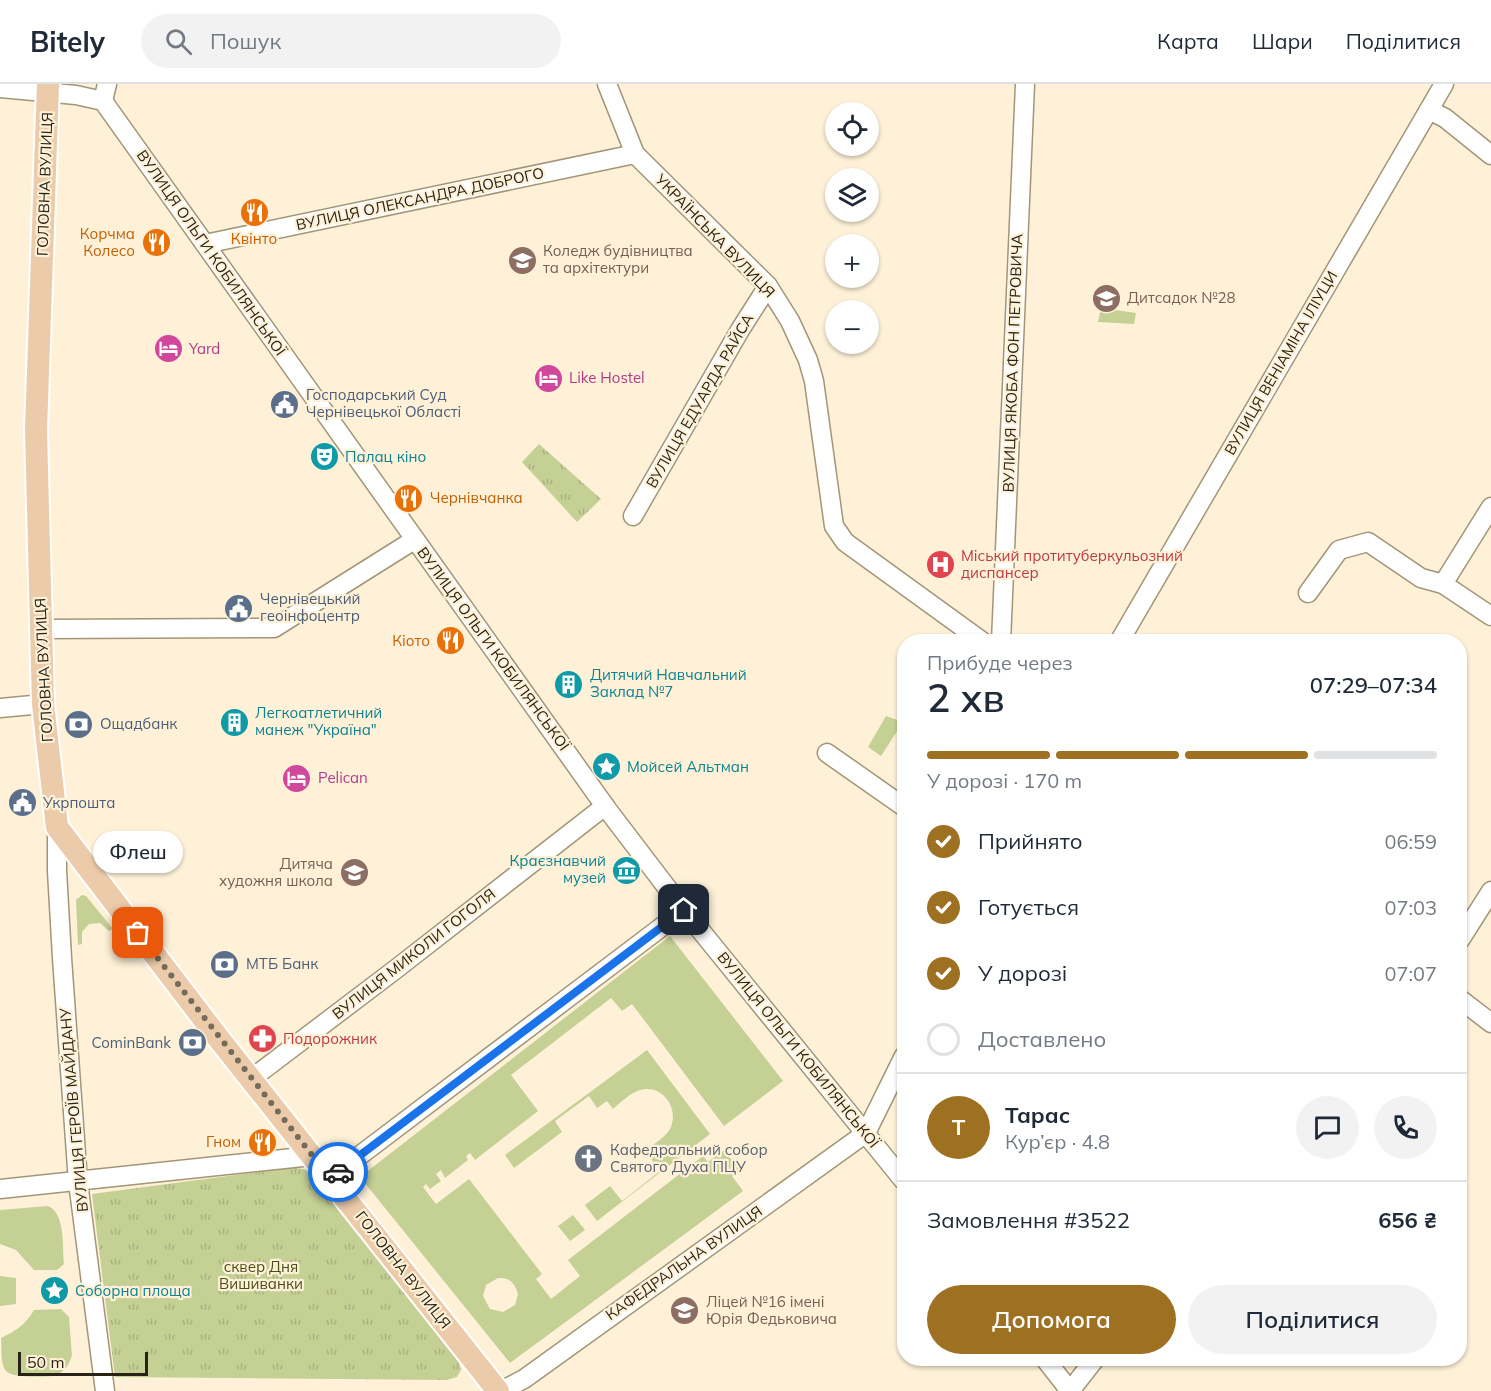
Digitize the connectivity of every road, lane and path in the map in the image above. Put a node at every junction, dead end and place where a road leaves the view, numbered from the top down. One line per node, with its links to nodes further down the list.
1 (607, 84): 8 (street, УКРАЇНСЬКА ВУЛИЦЯ)
2 (1025, 84): 20 (street, ВУЛИЦЯ ЯКОБА ФОН ПЕТРОВИЧА)
3 (1444, 84): 7 (street, ВУЛИЦЯ ВЕНІАМІНА ІЛІУЦИ)
4 (0, 88): 5 (street)
5 (48, 88): 6 (street); 18 (main road, ГОЛОВНА ВУЛИЦЯ)
6 (105, 92): 10 (street, ВУЛИЦЯ ОЛЬГИ КОБИЛЯНСЬКОЇ)
7 (1429, 110): 9 (street); 21 (street, ВУЛИЦЯ ВЕНІАМІНА ІЛІУЦИ)
8 (635, 154): 10 (street, ВУЛИЦЯ ОЛЕКСАНДРА ДОБРОГО); 11 (street, УКРАЇНСЬКА ВУЛИЦЯ)
9 (1491, 155)
10 (205, 244): 14 (street, ВУЛИЦЯ ОЛЬГИ КОБИЛЯНСЬКОЇ)
11 (768, 286): 13 (street, ВУЛИЦЯ ЕДУАРДА РАЙСА); 19 (street, УКРАЇНСЬКА ВУЛИЦЯ)
12 (1491, 507): 15 (street)
13 (633, 516)
14 (414, 540): 18 (street); 26 (street, ВУЛИЦЯ ОЛЬГИ КОБИЛЯНСЬКОЇ)
15 (1443, 584): 16 (street); 17 (street)
16 (1308, 593)
17 (1491, 616)
18 (41, 628): 22 (main road, ГОЛОВНА ВУЛИЦЯ)
19 (972, 634)
20 (1001, 634)
21 (1124, 634)
22 (43, 704): 23 (street); 27 (main road, ГОЛОВНА ВУЛИЦЯ)
23 (0, 708)
24 (827, 753): 25 (street)
25 (897, 802)
26 (605, 806): 29 (street, ВУЛИЦЯ ОЛЬГИ КОБИЛЯНСЬКОЇ); 34 (street, ВУЛИЦЯ МИКОЛИ ГОГОЛЯ)
27 (57, 827): 34 (main road, ГОЛОВНА ВУЛИЦЯ); 39 (street, ВУЛИЦЯ ГЕРОЇВ МАЙДАНУ)
28 (1491, 891): 30 (street)
29 (684, 910): 35 (street, ВУЛИЦЯ ОЛЬГИ КОБИЛЯНСЬКОЇ); 38 (street)
30 (1467, 929)
31 (1467, 1004): 32 (street)
32 (1491, 1023)
33 (897, 1070): 35 (street)
34 (251, 1079): 36 (main road, ГОЛОВНА ВУЛИЦЯ)
35 (866, 1133): 37 (street, ВУЛИЦЯ ОЛЬГИ КОБИЛЯНСЬКОЇ); 44 (street, КАФЕДРАЛЬНА ВУЛИЦЯ)
36 (312, 1155): 38 (main road, ГОЛОВНА ВУЛИЦЯ); 39 (street)
37 (897, 1172)
38 (330, 1178): 44 (main road, ГОЛОВНА ВУЛИЦЯ)
39 (78, 1182): 40 (street); 43 (street, ВУЛИЦЯ ГЕРОЇВ МАЙДАНУ)
40 (0, 1189)
41 (1051, 1366): 45 (street)
42 (1090, 1366): 45 (street)
43 (105, 1391)
44 (500, 1391)
45 (1071, 1391)

